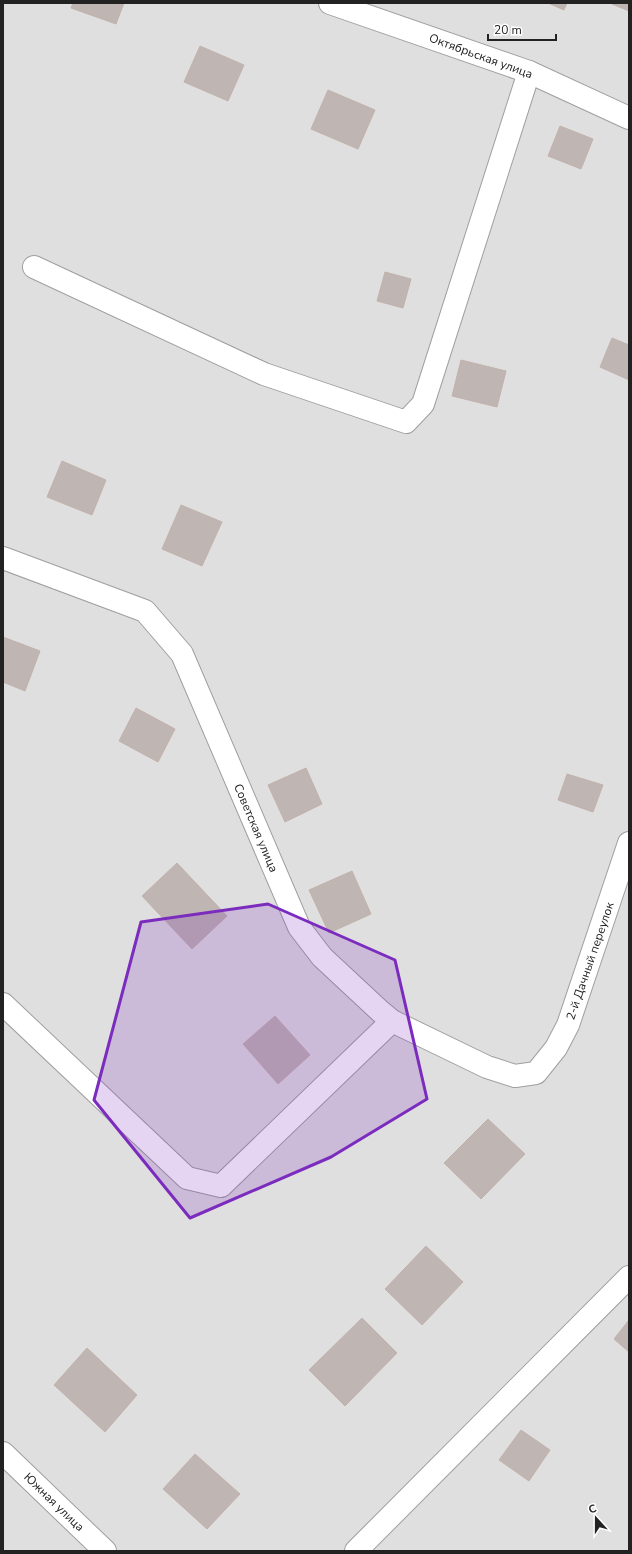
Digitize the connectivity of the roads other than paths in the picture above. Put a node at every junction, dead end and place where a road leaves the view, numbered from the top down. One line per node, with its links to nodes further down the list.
1 (330, 3): 2 (street, Октябрьская улица)
2 (529, 72): 3 (street, Октябрьская улица); 4 (street)
3 (629, 118)
4 (34, 267)
5 (3, 558): 8 (street, Советская улица)
6 (629, 842): 9 (street, 2-й Дачный переулок)
7 (3, 1004): 8 (street)
8 (392, 1020): 9 (street, Советская улица)
9 (536, 1073)
10 (629, 1277): 13 (street)
11 (3, 1453): 12 (street, Южная улица)
12 (104, 1551)
13 (356, 1551)

